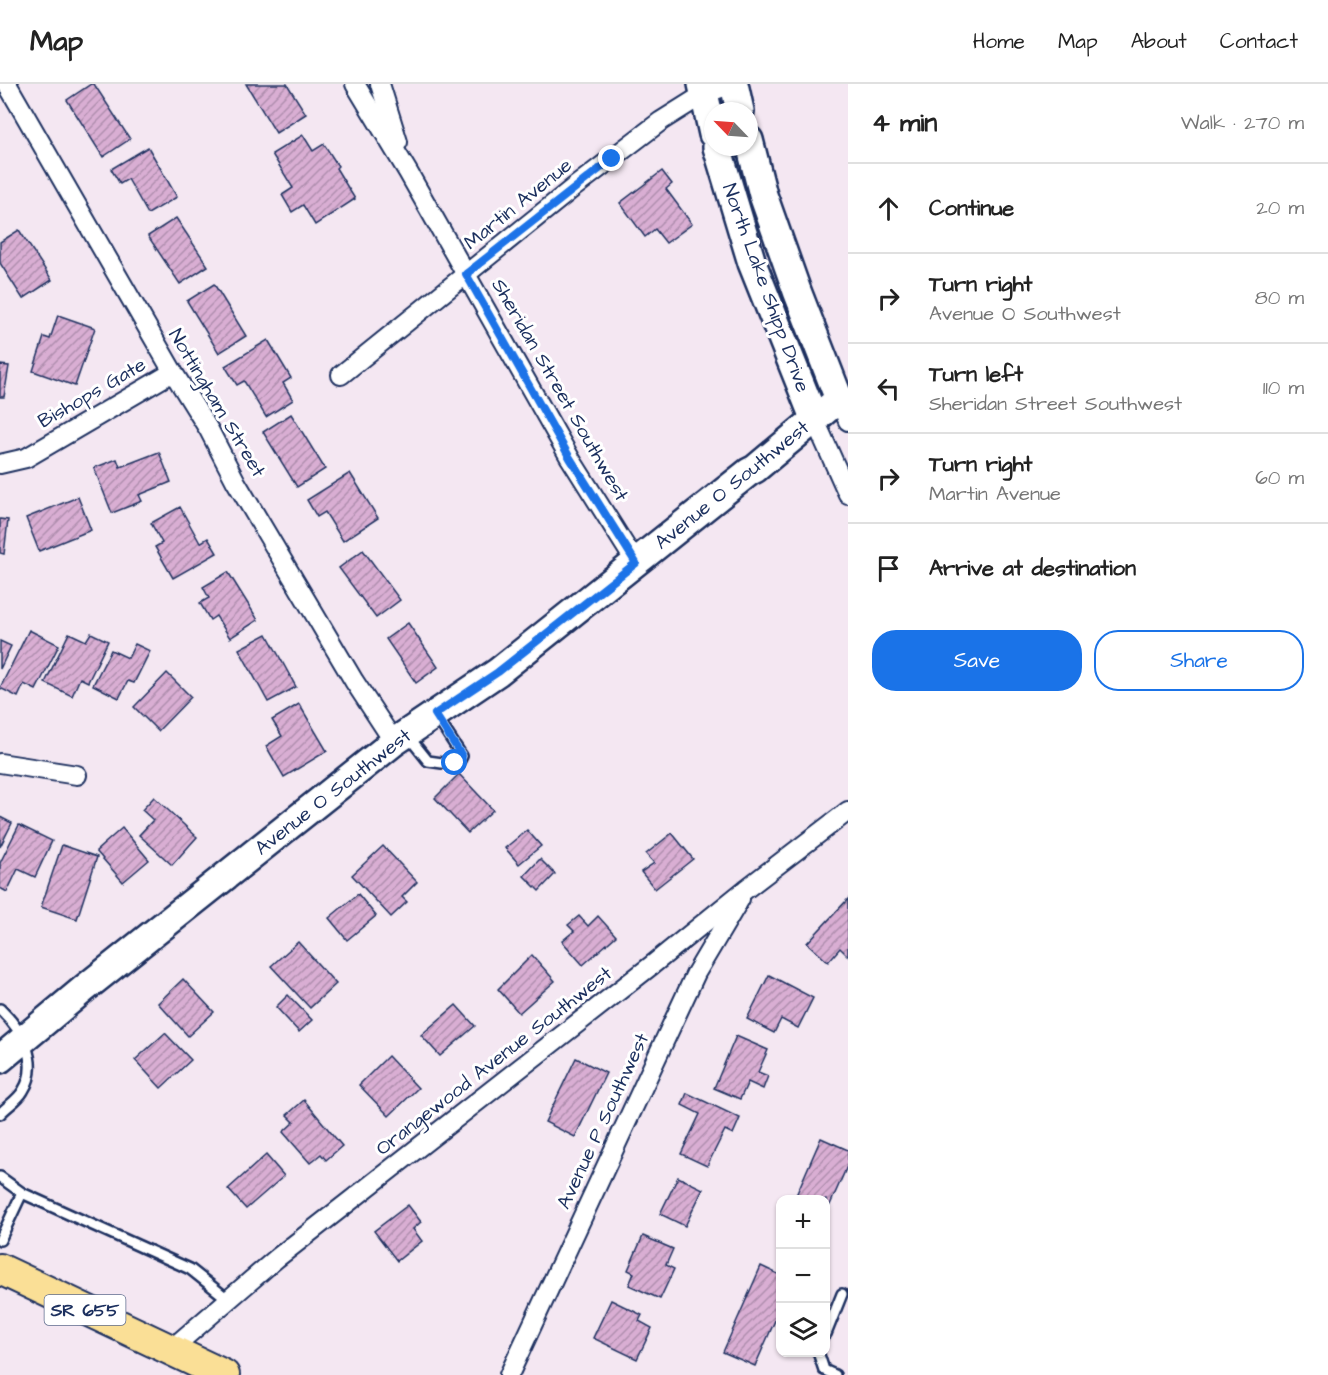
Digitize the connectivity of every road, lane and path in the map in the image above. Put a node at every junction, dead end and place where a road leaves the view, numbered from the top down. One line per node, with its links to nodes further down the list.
1 (7, 84): 11 (street, Nottingham Street)
2 (355, 84): 9 (street, Sheridan Street Southwest)
3 (380, 84): 9 (street)
4 (733, 84): 5 (street, Martin Avenue); 6 (street)
5 (703, 89): 10 (street, Martin Avenue)
6 (738, 102)
7 (720, 156): 14 (street, North Lake Shipp Drive)
8 (753, 156): 13 (street, North Lake Shipp Drive)
9 (408, 172): 10 (street, Sheridan Street Southwest)
10 (466, 274): 12 (street, Martin Avenue); 17 (street, Sheridan Street Southwest)
11 (172, 372): 15 (street, Bishops Gate); 19 (street, Nottingham Street)
12 (341, 375)
13 (844, 410): 14 (street, Avenue O Southwest)
14 (814, 418): 16 (street, North Lake Shipp Drive); 17 (street, Avenue O Southwest)
15 (0, 464)
16 (848, 494)
17 (636, 563): 18 (street, Avenue O Southwest)
18 (435, 714): 19 (street, Avenue O Southwest); 19 (lane)
19 (400, 738): 25 (street, Avenue O Southwest)
20 (0, 763): 21 (street)
21 (77, 775)
22 (848, 811): 23 (street, Orangewood Avenue Southwest)
23 (746, 889): 33 (street, Orangewood Avenue Southwest); 38 (street, Avenue P Southwest)
24 (0, 1009): 25 (lane)
25 (24, 1039): 26 (street, Avenue O Southwest); 27 (lane)
26 (0, 1059)
27 (0, 1114)
28 (0, 1177): 29 (lane)
29 (22, 1193): 30 (lane); 33 (lane)
30 (0, 1240)
31 (0, 1269): 35 (main road, SR 655)
32 (842, 1294): 34 (lane)
33 (229, 1300): 35 (street, Orangewood Avenue Southwest)
34 (830, 1322)
35 (170, 1350): 37 (main road, SR 655)
36 (819, 1357): 39 (lane)
37 (224, 1375)
38 (510, 1375)
39 (835, 1375)

